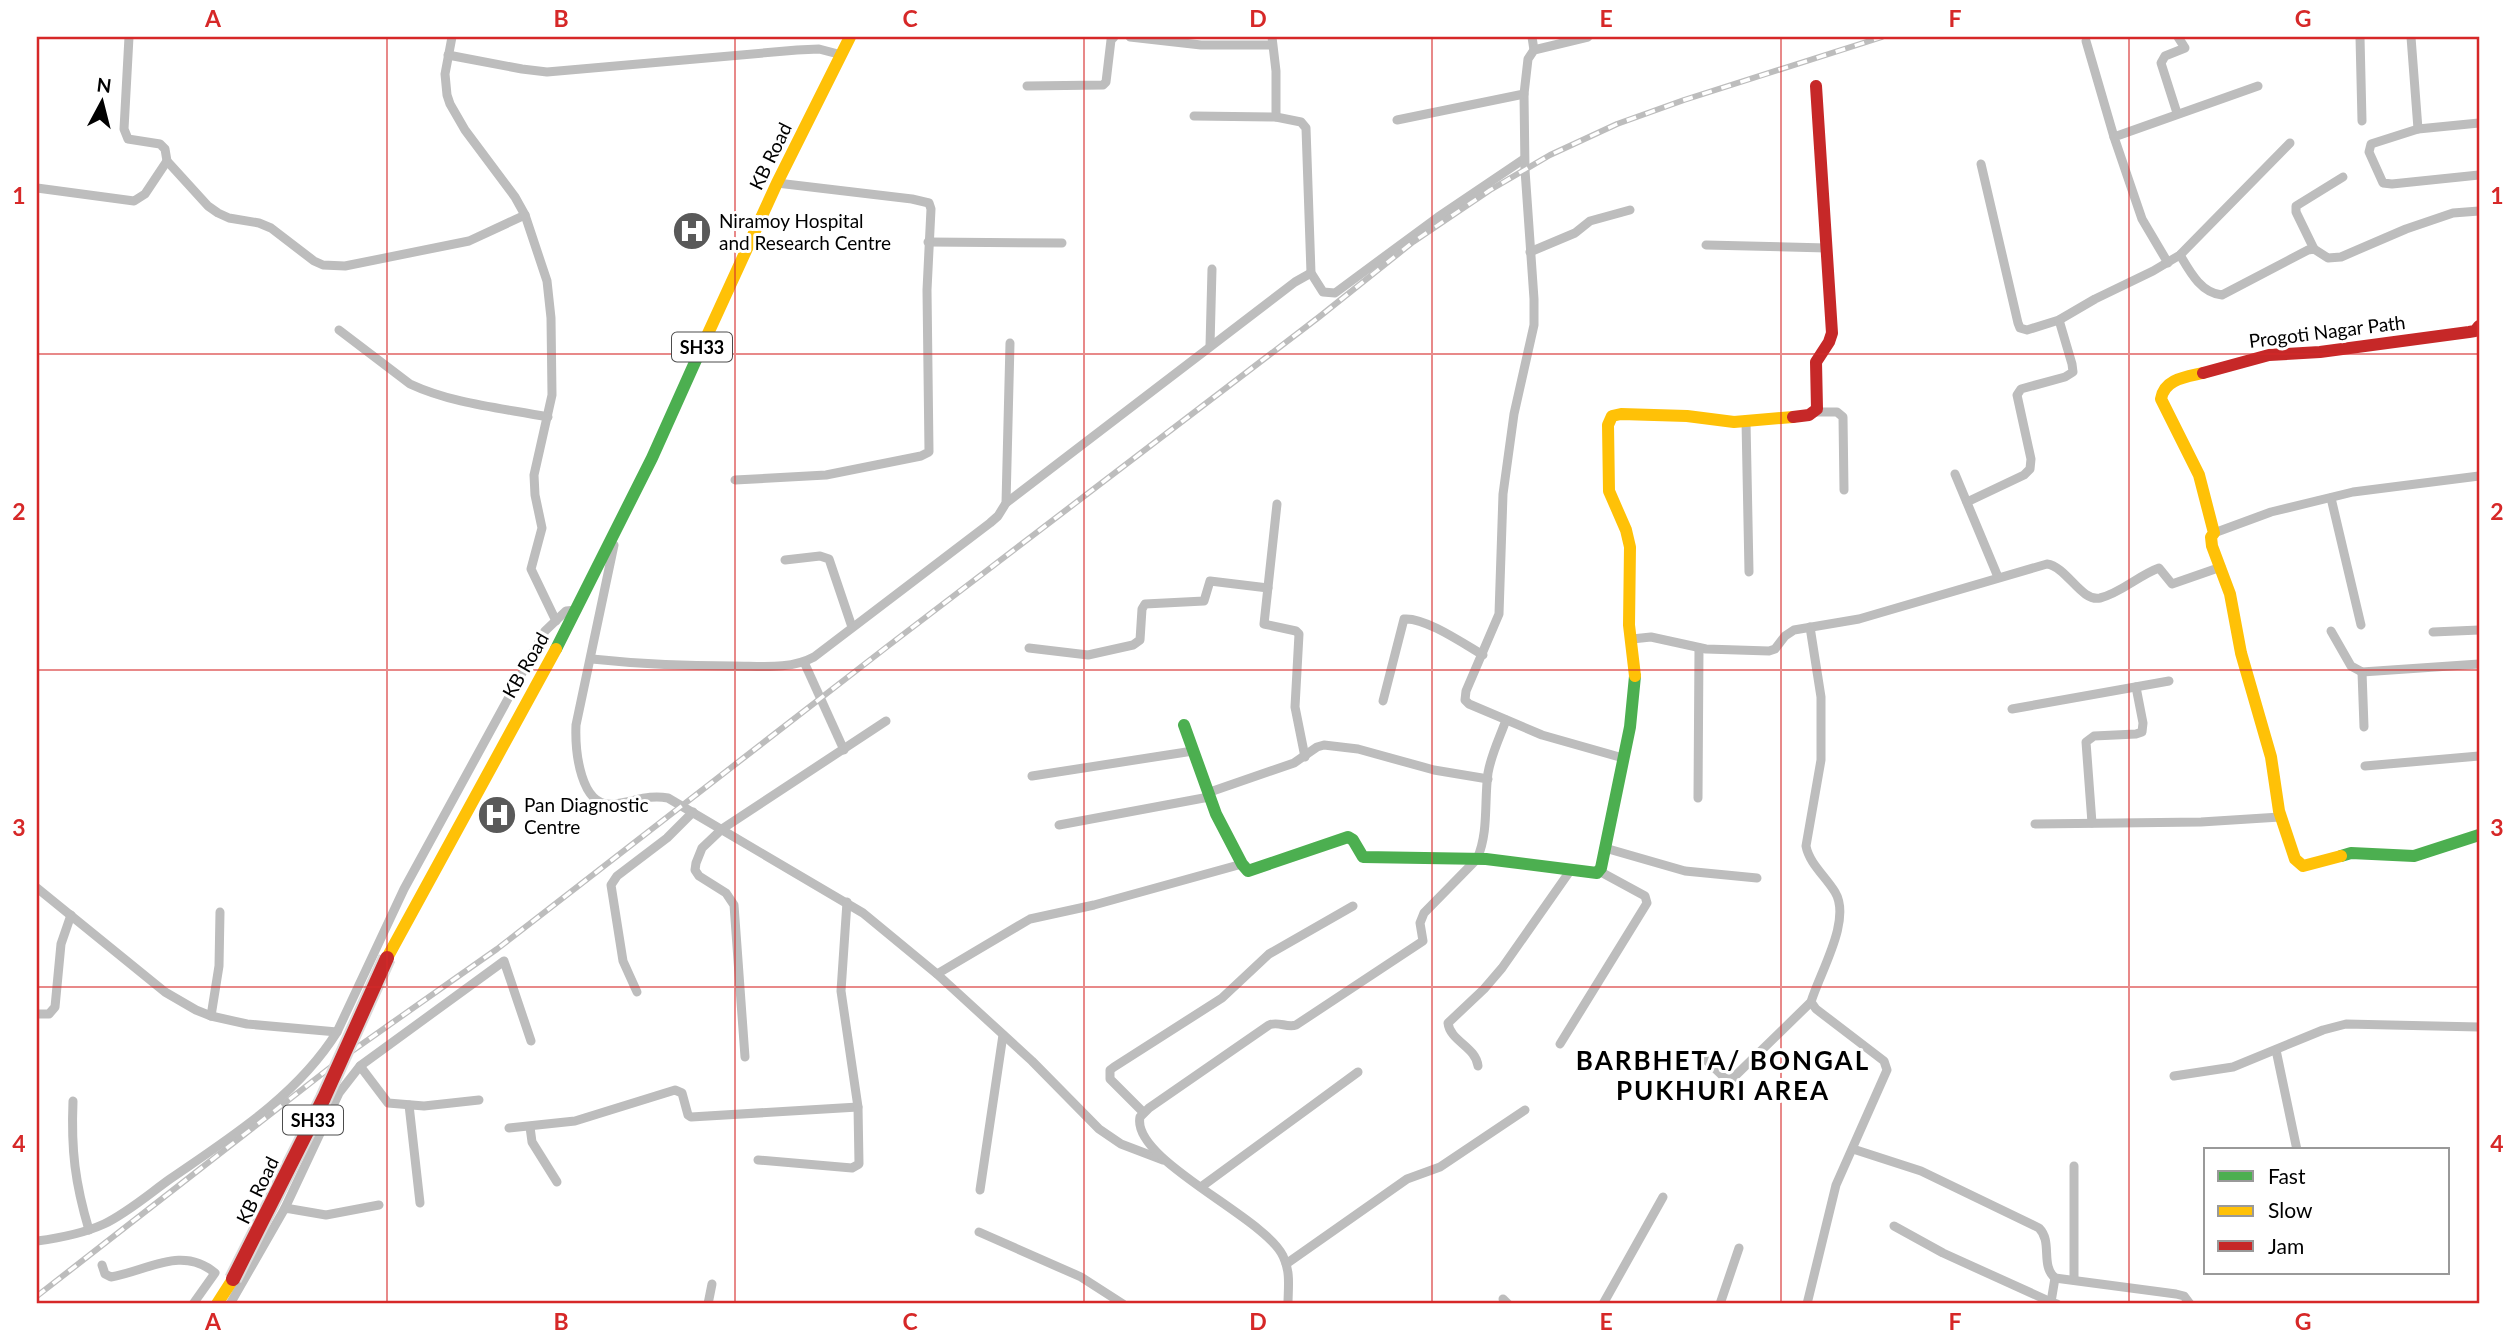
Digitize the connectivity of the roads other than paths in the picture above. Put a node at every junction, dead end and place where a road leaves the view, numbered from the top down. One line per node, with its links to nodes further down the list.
1 (129, 37): 31 (street)
2 (452, 37): 15 (street)
3 (850, 37): 16 (street, KB Road / SH33)
4 (1114, 37): 17 (street)
5 (1130, 37): 11 (street)
6 (1532, 37): 14 (street)
7 (1588, 37): 14 (street)
8 (2179, 37): 21 (street)
9 (2360, 37): 25 (street)
10 (2411, 37): 27 (street)
11 (1164, 39): 12 (street)
12 (1272, 41): 23 (street)
13 (2086, 41): 28 (street)
14 (1534, 50): 20 (street)
15 (448, 55): 16 (street); 39 (street)
16 (842, 55): 35 (street, KB Road / SH33)
17 (1027, 86)
18 (1816, 86): 43 (street)
19 (2258, 86): 21 (street)
20 (1524, 94): 24 (street); 30 (street)
21 (2178, 113): 28 (street)
22 (1194, 116): 23 (street)
23 (1276, 117): 49 (street)
24 (1397, 120)
25 (2362, 121)
26 (2479, 123): 27 (street)
27 (2418, 129): 33 (street)
28 (2114, 138): 47 (street)
29 (2290, 143): 46 (street)
30 (1524, 159): 45 (street); 49 (street)
31 (167, 161): 36 (street); 39 (street)
32 (1981, 164): 50 (street)
33 (2479, 175)
34 (2343, 177): 44 (street)
35 (777, 183): 40 (street); 66 (street, KB Road / SH33)
36 (37, 188)
37 (1630, 210): 45 (street)
38 (2479, 211): 44 (street)
39 (526, 215): 56 (street)
40 (928, 242): 41 (street); 60 (street)
41 (1062, 243)
42 (1706, 245): 43 (street)
43 (1826, 248): 55 (street)
44 (2314, 249): 46 (street)
45 (1530, 252): 84 (street)
46 (2180, 256): 47 (street)
47 (2168, 263): 50 (street)
48 (1212, 269): 54 (street)
49 (1311, 272): 54 (street)
50 (2059, 320): 63 (street)
51 (2479, 326): 67 (street, Progoti Nagar Path)
52 (339, 330): 56 (street)
53 (1010, 343): 64 (street)
54 (1210, 346): 64 (street)
55 (1814, 412): 57 (street); 61 (street)
56 (548, 417): 74 (street)
57 (1746, 421): 70 (street); 81 (street)
58 (1955, 474): 63 (street)
59 (2479, 476): 62 (street)
60 (735, 480)
61 (1844, 490)
62 (2331, 498): 67 (street); 75 (street)
63 (1967, 502): 71 (street)
64 (1006, 503): 76 (street)
65 (1277, 504): 72 (street)
66 (618, 526): 73 (street, KB Road / SH33); 85 (street)
67 (2214, 533): 69 (street)
68 (785, 560): 76 (street)
69 (2221, 567): 71 (street); 108 (street)
70 (1749, 572)
71 (1998, 577): 77 (street)
72 (1268, 588): 83 (street); 100 (street)
73 (577, 610): 74 (street); 174 (street, KB Road / SH33, bridge)
74 (556, 621): 131 (street)
75 (2361, 625)
76 (852, 627): 86 (street)
77 (1810, 627): 82 (street); 127 (street)
78 (2479, 630): 80 (street)
79 (2331, 631): 88 (street)
80 (2433, 632)
81 (1632, 639): 82 (street); 101 (street)
82 (1699, 648): 106 (street)
83 (1029, 649)
84 (1483, 654): 91 (street); 93 (street)
85 (592, 659): 86 (street); 107 (street)
86 (804, 662): 97 (street)
87 (2479, 664): 88 (street)
88 (2362, 672): 96 (street)
89 (2169, 681): 90 (street)
90 (2136, 687): 92 (street); 109 (street)
91 (1383, 701)
92 (2012, 709)
93 (1506, 720): 101 (street); 104 (street)
94 (886, 721): 97 (street)
95 (1184, 725): 98 (street)
96 (2364, 727)
97 (844, 750): 112 (street)
98 (1193, 751): 103 (street); 105 (street)
99 (2479, 756): 102 (street)
100 (1305, 757): 104 (street); 105 (street)
101 (1623, 758): 114 (street)
102 (2365, 766)
103 (1032, 776)
104 (1488, 779): 115 (street)
105 (1208, 795): 111 (street); 116 (street)
106 (1698, 798)
107 (694, 812): 112 (street); 126 (street)
108 (2280, 817): 109 (street); 113 (street)
109 (2092, 823): 110 (street)
110 (2035, 824)
111 (1059, 825)
112 (722, 829): 121 (street); 136 (street)
113 (2479, 835)
114 (1605, 848): 118 (street); 119 (street)
115 (1476, 859): 116 (street); 117 (street); 147 (street)
116 (1241, 864): 125 (street)
117 (1570, 871): 118 (street); 139 (street)
118 (1599, 871): 134 (street)
119 (1757, 878)
120 (37, 888): 124 (street)
121 (847, 902): 125 (street); 145 (street)
122 (1353, 906): 147 (street)
123 (220, 912): 129 (street)
124 (71, 915): 128 (street); 129 (street)
125 (937, 974): 132 (street)
126 (637, 992)
127 (1811, 1002): 137 (street); 151 (street)
128 (37, 1014)
129 (211, 1016): 131 (street)
130 (2479, 1027): 135 (street)
131 (337, 1032): 163 (street)
132 (1003, 1035): 153 (street); 157 (street)
133 (531, 1041): 138 (street)
134 (1560, 1044)
135 (2276, 1050): 141 (street); 150 (street)
136 (745, 1057)
137 (1705, 1059)
138 (360, 1066): 144 (street); 161 (street)
139 (1478, 1066)
140 (1358, 1072): 156 (street)
141 (2174, 1076)
142 (480, 1100): 144 (street)
143 (73, 1101): 163 (street)
144 (409, 1105): 159 (street)
145 (858, 1107): 148 (street); 152 (street)
146 (1525, 1110): 167 (street)
147 (1143, 1112): 153 (street)
148 (530, 1126): 149 (street); 155 (street)
149 (509, 1128)
150 (2297, 1148)
151 (1853, 1149): 169 (street); 181 (street)
152 (758, 1160)
153 (1163, 1160): 156 (street)
154 (2074, 1166): 170 (street)
155 (557, 1182)
156 (1201, 1187): 167 (street)
157 (980, 1190)
158 (1663, 1196): 179 (street)
159 (420, 1203)
160 (379, 1205): 161 (street)
161 (285, 1208): 175 (street)
162 (1894, 1227): 172 (street)
163 (89, 1230): 165 (street)
164 (979, 1232): 177 (street)
165 (37, 1241)
166 (1739, 1248): 180 (street)
167 (1286, 1264): 178 (street)
168 (102, 1265): 173 (street)
169 (2055, 1278): 170 (street); 172 (street)
170 (2074, 1280): 182 (street)
171 (712, 1284): 176 (street)
172 (2054, 1303)
173 (193, 1304)
174 (217, 1304)
175 (230, 1304)
176 (708, 1304)
177 (1124, 1304)
178 (1288, 1304)
179 (1603, 1304)
180 (1720, 1304)
181 (1807, 1304)
182 (2190, 1304)

